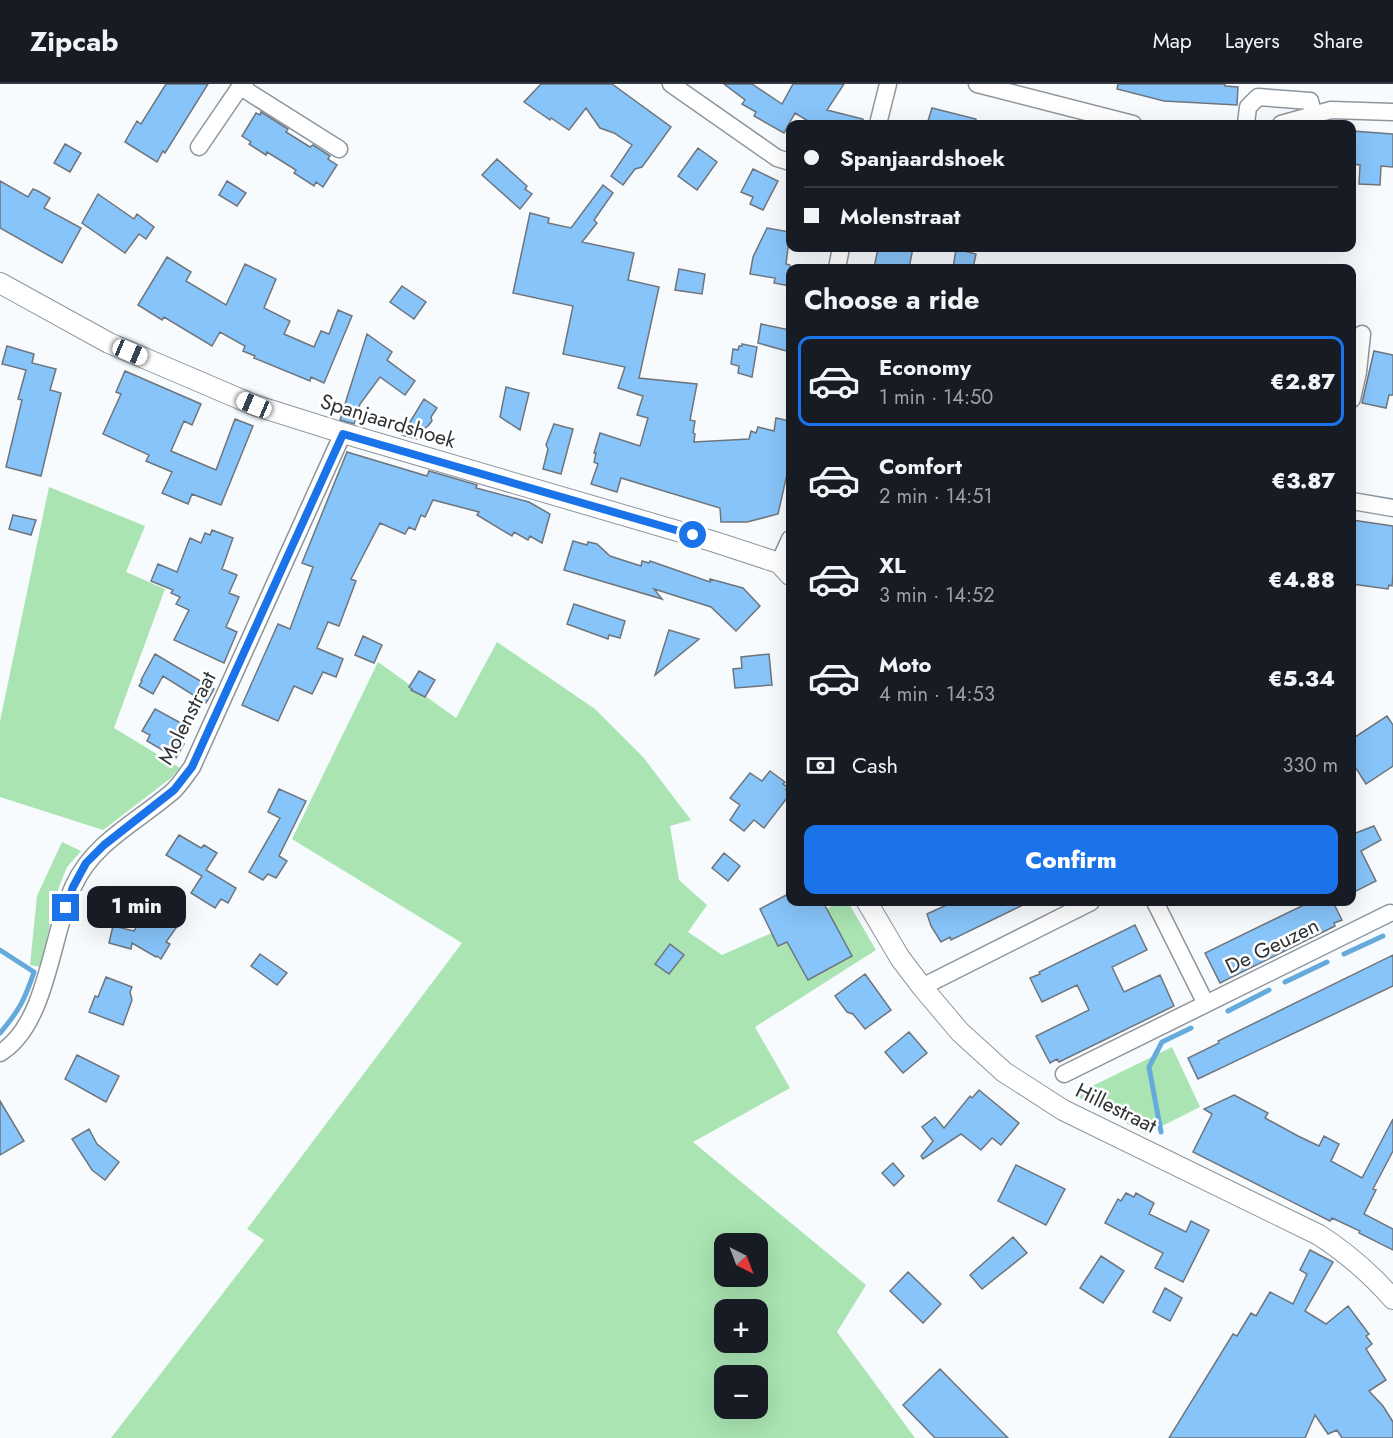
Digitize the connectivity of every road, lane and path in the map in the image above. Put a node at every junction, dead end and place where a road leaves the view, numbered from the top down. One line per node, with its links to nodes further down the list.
1 (243, 84): 10 (street); 11 (street)
2 (671, 84): 12 (street)
3 (888, 84): 6 (street)
4 (977, 84): 7 (street)
5 (1393, 112): 9 (street)
6 (879, 120)
7 (1117, 120)
8 (1246, 120): 9 (street)
9 (1314, 120)
10 (199, 147)
11 (339, 149)
12 (786, 161)
13 (0, 283): 16 (street, Spanjaardshoek)
14 (1362, 334): 15 (street)
15 (1356, 381)
16 (343, 434): 19 (street, Spanjaardshoek); 26 (street, Molenstraat)
17 (1356, 502): 18 (street)
18 (1393, 508)
19 (785, 569)
20 (869, 906): 24 (street, Hillestraat)
21 (1083, 906): 24 (street)
22 (1157, 906): 25 (street)
23 (1390, 913): 25 (street, De Geuzen)
24 (922, 987): 28 (street, Hillestraat)
25 (1206, 1004): 27 (street, De Geuzen)
26 (0, 1053)
27 (1064, 1074)
28 (1393, 1299)

